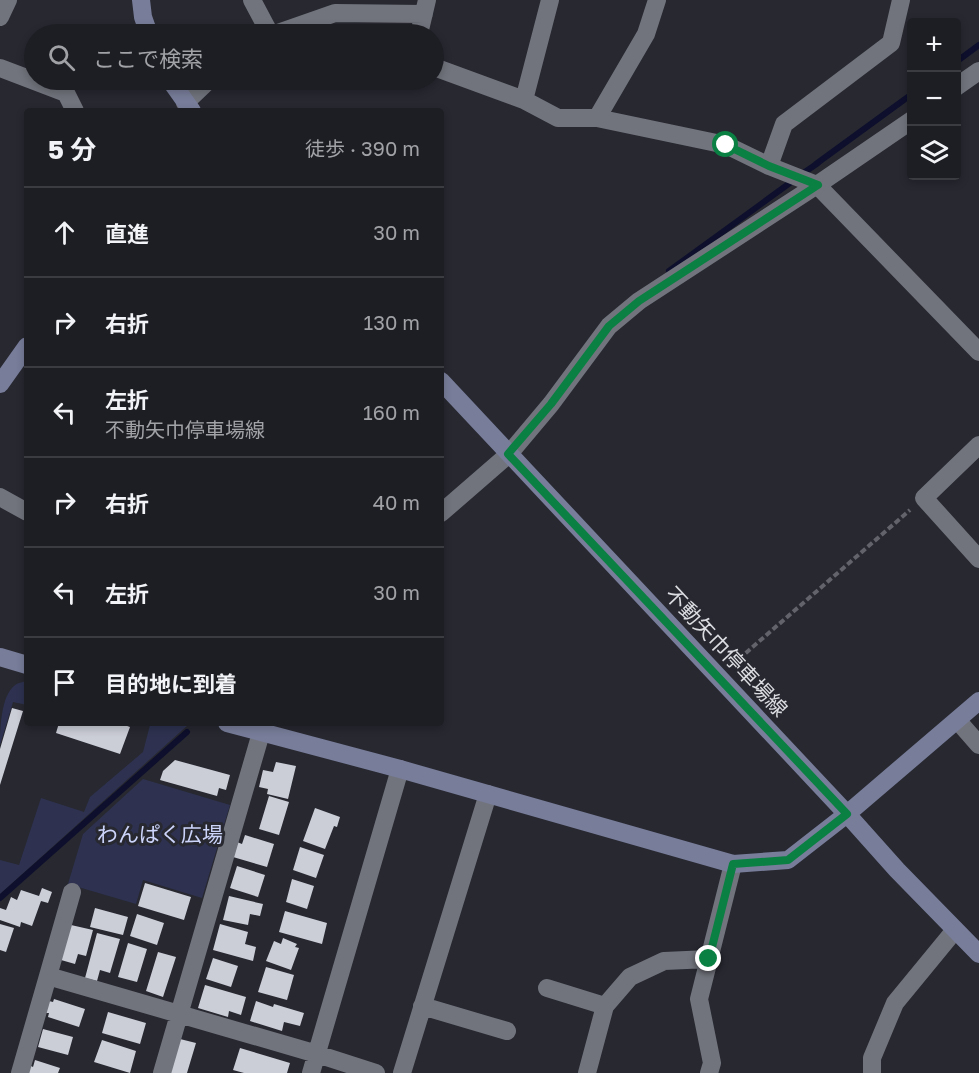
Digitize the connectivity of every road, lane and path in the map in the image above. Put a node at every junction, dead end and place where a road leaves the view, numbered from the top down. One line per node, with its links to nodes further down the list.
1 (8, 0): 8 (street)
2 (141, 0): 9 (street)
3 (252, 0): 10 (street)
4 (549, 0): 21 (street)
5 (657, 0): 24 (street)
6 (900, 0): 26 (street)
7 (426, 7): 11 (street); 12 (street)
8 (0, 17)
9 (145, 24)
10 (265, 24)
11 (304, 24)
12 (422, 24)
13 (0, 68): 16 (street)
14 (444, 71): 21 (street)
15 (979, 71): 17 (street)
16 (24, 77)
17 (961, 84)
18 (58, 90): 22 (street)
19 (176, 90): 23 (street)
20 (201, 90): 23 (street)
21 (524, 100): 24 (street)
22 (74, 108)
23 (186, 108)
24 (597, 118): 26 (street)
25 (907, 123): 27 (street)
26 (769, 166): 27 (street)
27 (805, 180): 29 (street); 33 (street)
28 (24, 350): 30 (street)
29 (979, 352)
30 (0, 384)
31 (444, 384): 33 (street, 不動矢巾停車場線)
32 (979, 445): 35 (street)
33 (508, 454): 37 (street); 41 (street, 不動矢巾停車場線)
34 (0, 497): 36 (street)
35 (924, 498): 38 (street); 41 (path)
36 (24, 510)
37 (444, 510)
38 (979, 559)
39 (0, 657): 40 (street)
40 (24, 664)
41 (718, 677): 49 (street, 不動矢巾停車場線)
42 (979, 702): 43 (street)
43 (958, 721): 46 (street); 49 (street)
44 (237, 726): 45 (street)
45 (261, 733): 47 (street); 59 (street)
46 (979, 745)
47 (400, 769): 48 (street); 61 (street)
48 (488, 794): 50 (street); 57 (street)
49 (847, 814): 50 (street); 52 (street, 不動矢巾停車場線)
50 (733, 864): 54 (street)
51 (72, 892): 55 (street)
52 (955, 930): 53 (street, 不動矢巾停車場線); 69 (street)
53 (979, 954)
54 (709, 959): 58 (street); 68 (street)
55 (48, 976): 59 (street); 62 (street)
56 (547, 988): 58 (street)
57 (422, 1006): 60 (street); 66 (street)
58 (606, 1006): 67 (street)
59 (179, 1014): 61 (street); 63 (street)
60 (507, 1031)
61 (317, 1054): 64 (street); 65 (street)
62 (20, 1073)
63 (162, 1073)
64 (311, 1073)
65 (376, 1073)
66 (402, 1073)
67 (587, 1073)
68 (709, 1073)
69 (872, 1073)

